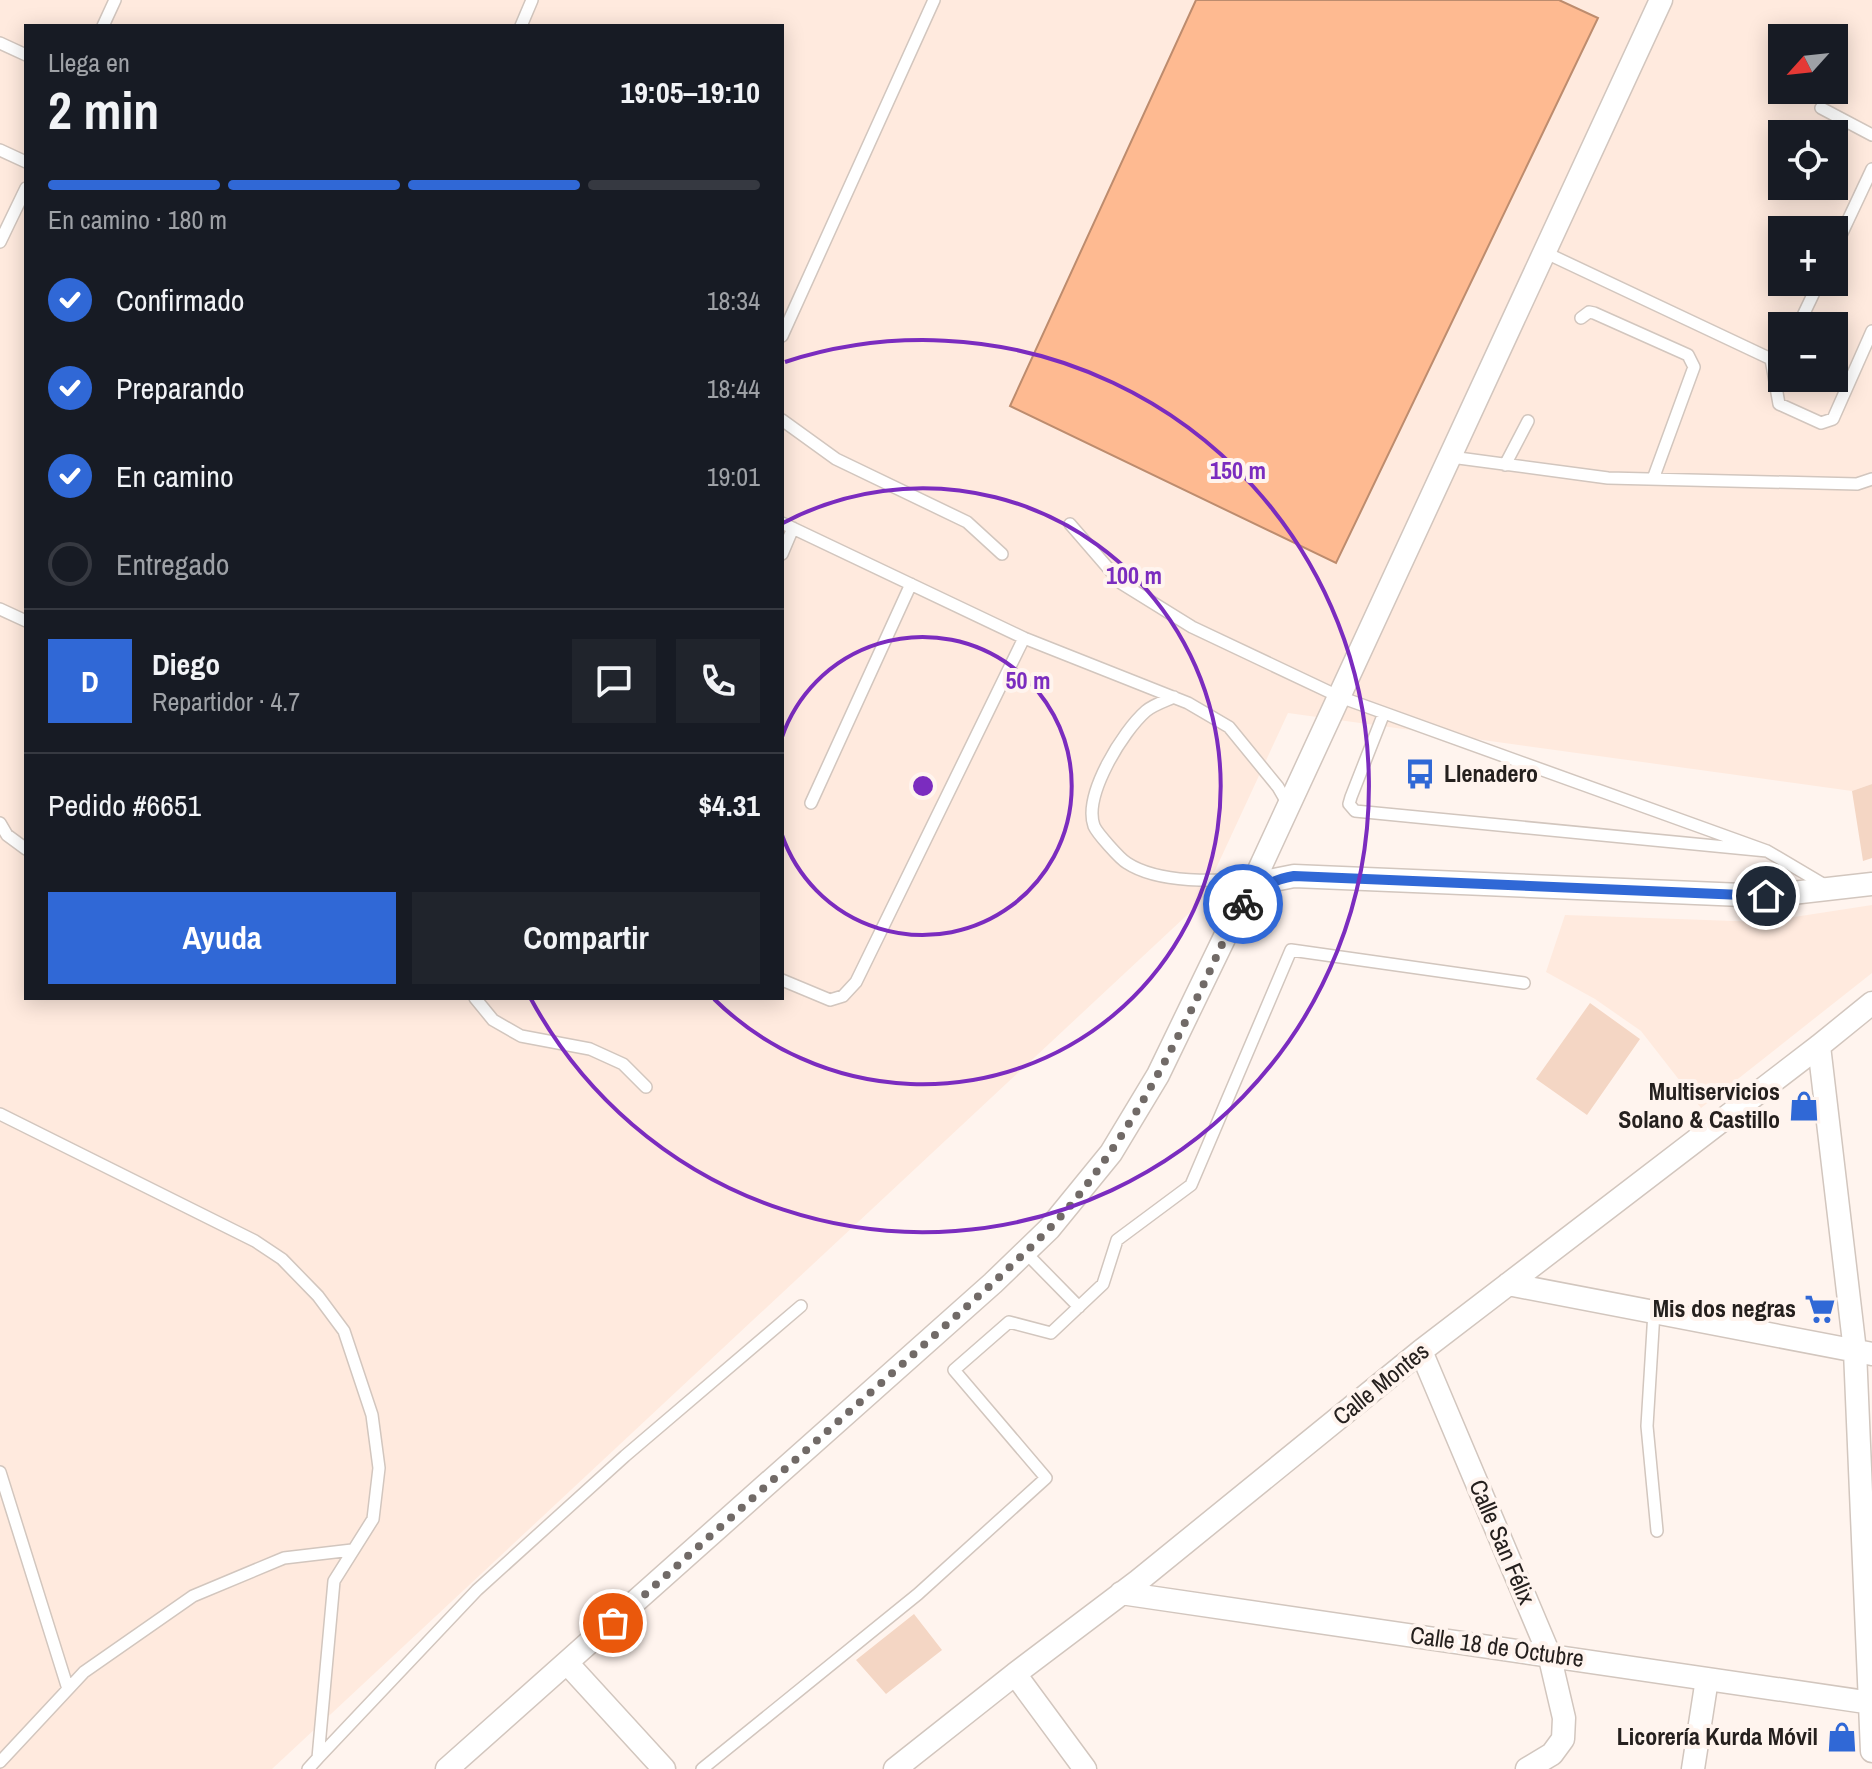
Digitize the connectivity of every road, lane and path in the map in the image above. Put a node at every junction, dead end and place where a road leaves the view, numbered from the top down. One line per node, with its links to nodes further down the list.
1 (115, 0): 5 (lane)
2 (532, 0): 6 (lane)
3 (934, 0): 21 (lane)
4 (1661, 0): 18 (street)
5 (104, 24)
6 (522, 24)
7 (0, 43): 8 (lane)
8 (24, 54)
9 (1821, 108): 10 (lane)
10 (1872, 135)
11 (6, 152): 12 (lane); 13 (lane)
12 (24, 161)
13 (0, 166)
14 (1872, 169): 16 (lane)
15 (24, 192): 17 (lane)
16 (1848, 220)
17 (0, 242)
18 (1544, 252): 22 (lane); 28 (street)
19 (1581, 318): 30 (lane)
20 (1872, 331): 23 (lane)
21 (784, 332)
22 (1768, 358)
23 (1848, 385)
24 (1777, 392): 25 (lane)
25 (1845, 392)
26 (1528, 421): 29 (lane)
27 (784, 422): 34 (lane)
28 (1451, 457): 29 (lane); 40 (street)
29 (1505, 465): 30 (lane)
30 (1653, 479): 31 (lane)
31 (1872, 479)
32 (1070, 524): 40 (lane)
33 (788, 526): 35 (lane)
34 (1002, 554)
35 (911, 584): 38 (lane); 42 (lane)
36 (0, 609): 37 (lane)
37 (24, 620)
38 (1024, 638): 39 (lane); 51 (lane)
39 (1174, 697): 43 (lane); 47 (lane)
40 (1340, 697): 41 (lane); 43 (street)
41 (1384, 713): 46 (lane); 46 (lane)
42 (811, 803)
43 (1289, 806): 47 (street)
44 (0, 823): 45 (lane)
45 (24, 848)
46 (1767, 851): 49 (lane)
47 (1255, 879): 50 (street)
48 (1872, 884): 49 (street)
49 (1832, 889): 50 (street)
50 (1238, 911): 58 (street)
51 (784, 981)
52 (1524, 983): 61 (lane)
53 (477, 1000): 56 (lane)
54 (1872, 1003): 55 (street, Calle Montes)
55 (1819, 1046): 59 (street, Calle Montes); 64 (street)
56 (646, 1087)
57 (0, 1114): 67 (lane)
58 (1025, 1252): 61 (lane); 70 (street)
59 (1508, 1284): 62 (street); 63 (street, Calle Montes)
60 (801, 1306): 76 (lane)
61 (1079, 1307): 81 (lane)
62 (1654, 1312): 64 (street); 66 (lane)
63 (1421, 1351): 68 (street, Calle Montes); 69 (street, Calle San Félix)
64 (1864, 1352): 74 (street)
65 (0, 1472): 73 (lane)
66 (1657, 1531)
67 (352, 1550): 73 (lane); 76 (lane)
68 (1121, 1593): 69 (street, Calle 18 de Octubre); 71 (street, Calle Montes)
69 (1549, 1654): 72 (street, Calle 18 de Octubre); 84 (street, Calle San Félix)
70 (567, 1663): 79 (street); 80 (street)
71 (1015, 1674): 82 (street, Calle Montes); 83 (street)
72 (1707, 1679): 74 (street, Calle 18 de Octubre); 85 (street)
73 (68, 1689): 77 (lane)
74 (1872, 1703): 75 (street)
75 (1872, 1751)
76 (318, 1758): 78 (lane)
77 (0, 1762)
78 (308, 1769)
79 (447, 1769)
80 (664, 1769)
81 (702, 1769)
82 (895, 1769)
83 (1085, 1769)
84 (1527, 1769)
85 (1693, 1769)

